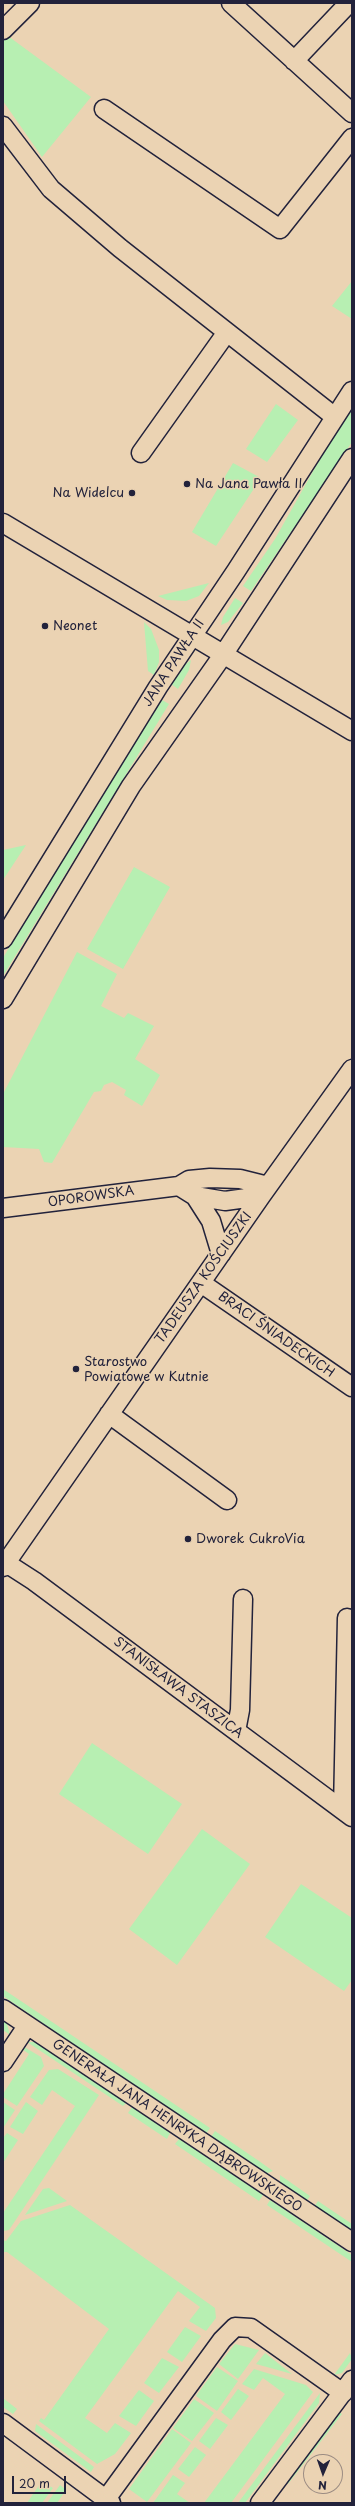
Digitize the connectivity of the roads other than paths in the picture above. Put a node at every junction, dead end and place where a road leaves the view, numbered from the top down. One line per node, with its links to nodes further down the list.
1 (30, 3): 4 (street)
2 (232, 3): 5 (street)
3 (349, 3): 5 (street)
4 (3, 30)
5 (294, 61): 7 (street)
6 (104, 109): 9 (street)
7 (352, 113)
8 (3, 126): 10 (street)
9 (352, 138)
10 (226, 332): 12 (street); 13 (street)
11 (352, 391): 12 (street, JANA PAWŁA II)
12 (335, 417): 16 (street, JANA PAWŁA II)
13 (142, 453)
14 (352, 458): 17 (street)
15 (3, 524): 16 (street)
16 (192, 634): 17 (street); 19 (street, JANA PAWŁA II)
17 (223, 655): 18 (street); 20 (street)
18 (352, 731)
19 (3, 939)
20 (3, 999)
21 (352, 1070): 23 (street, TADEUSZA KOŚCIUSZKI)
22 (179, 1186): 23 (street, OPOROWSKA); 24 (street); 25 (street, OPOROWSKA)
23 (264, 1191): 24 (street); 26 (street, TADEUSZA KOŚCIUSZKI)
24 (195, 1196): 26 (street)
25 (3, 1208)
26 (221, 1254): 27 (street, TADEUSZA KOŚCIUSZKI)
27 (201, 1283): 28 (street, BRACI ŚNIADECKICH); 29 (street, TADEUSZA KOŚCIUSZKI)
28 (352, 1387)
29 (109, 1414): 30 (street); 31 (street, TADEUSZA KOŚCIUSZKI)
30 (226, 1500)
31 (4, 1563): 34 (street, STANISŁAWA STASZICA)
32 (243, 1599): 34 (street)
33 (347, 1618): 35 (street)
34 (236, 1731): 35 (street, STANISŁAWA STASZICA)
35 (347, 1814)
36 (3, 2009): 37 (street, GENERAŁA JANA HENRYKA DĄBROWSKIEGO)
37 (27, 2026): 38 (street); 39 (street, GENERAŁA JANA HENRYKA DĄBROWSKIEGO)
38 (3, 2062)
39 (352, 2242)
40 (347, 2387): 42 (street); 43 (street)
41 (6, 2431): 42 (street)
42 (108, 2501)
43 (260, 2503)

